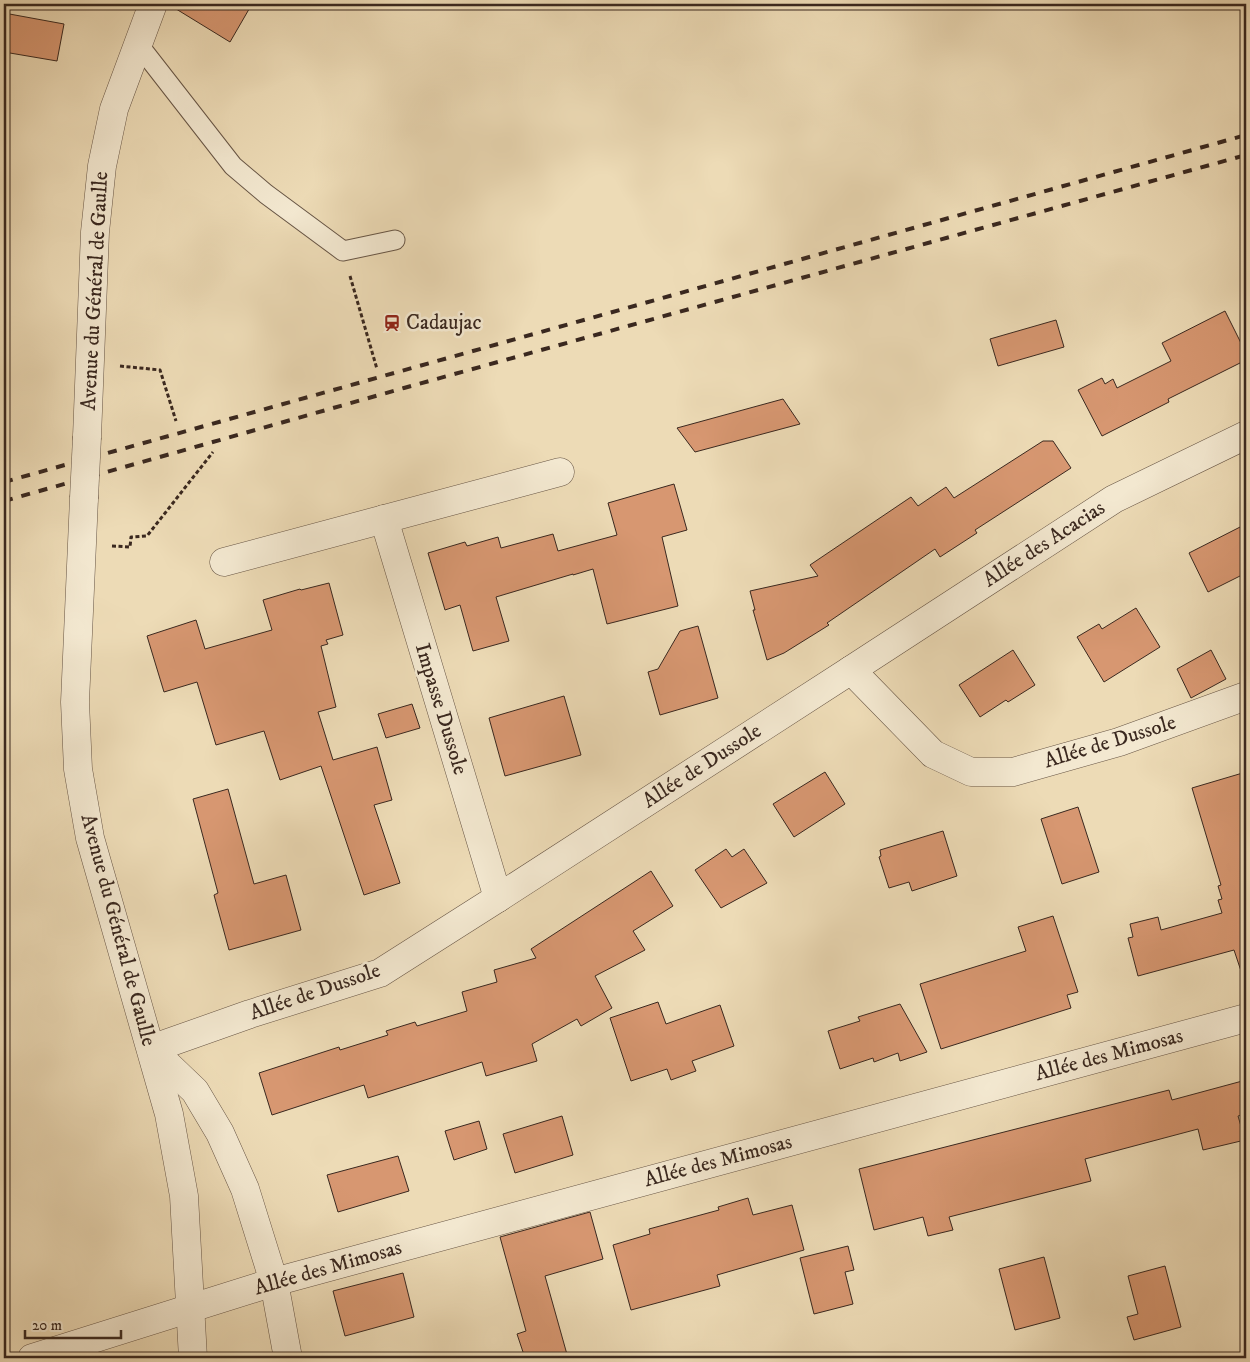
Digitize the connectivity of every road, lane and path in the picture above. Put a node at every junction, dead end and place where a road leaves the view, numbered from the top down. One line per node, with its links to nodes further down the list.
1 (153, 4): 2 (street, Avenue du Général de Gaulle)
2 (138, 44): 4 (lane); 5 (street, Avenue du Général de Gaulle)
3 (395, 240): 4 (lane)
4 (343, 251): 6 (path)
5 (90, 363): 7 (path); 12 (street, Avenue du Général de Gaulle, bridge)
6 (378, 369)
7 (176, 420)
8 (1246, 435): 14 (street, Allée des Acacias)
9 (213, 452): 12 (path)
10 (560, 472): 11 (street)
11 (384, 519): 13 (street); 16 (street, Impasse Dussole)
12 (82, 544): 18 (street, Avenue du Général de Gaulle)
13 (224, 562)
14 (851, 670): 15 (street, Allée de Dussole); 16 (street, Allée de Dussole)
15 (1246, 696)
16 (498, 898): 18 (street, Allée de Dussole)
17 (1246, 1018): 19 (street, Allée des Mimosas)
18 (151, 1049): 19 (street); 20 (street, Avenue du Général de Gaulle)
19 (274, 1282): 20 (street, Allée des Mimosas); 23 (street)
20 (192, 1308): 21 (street, Allée des Mimosas); 22 (street, Avenue du Général de Gaulle)
21 (32, 1358)
22 (194, 1358)
23 (288, 1358)

